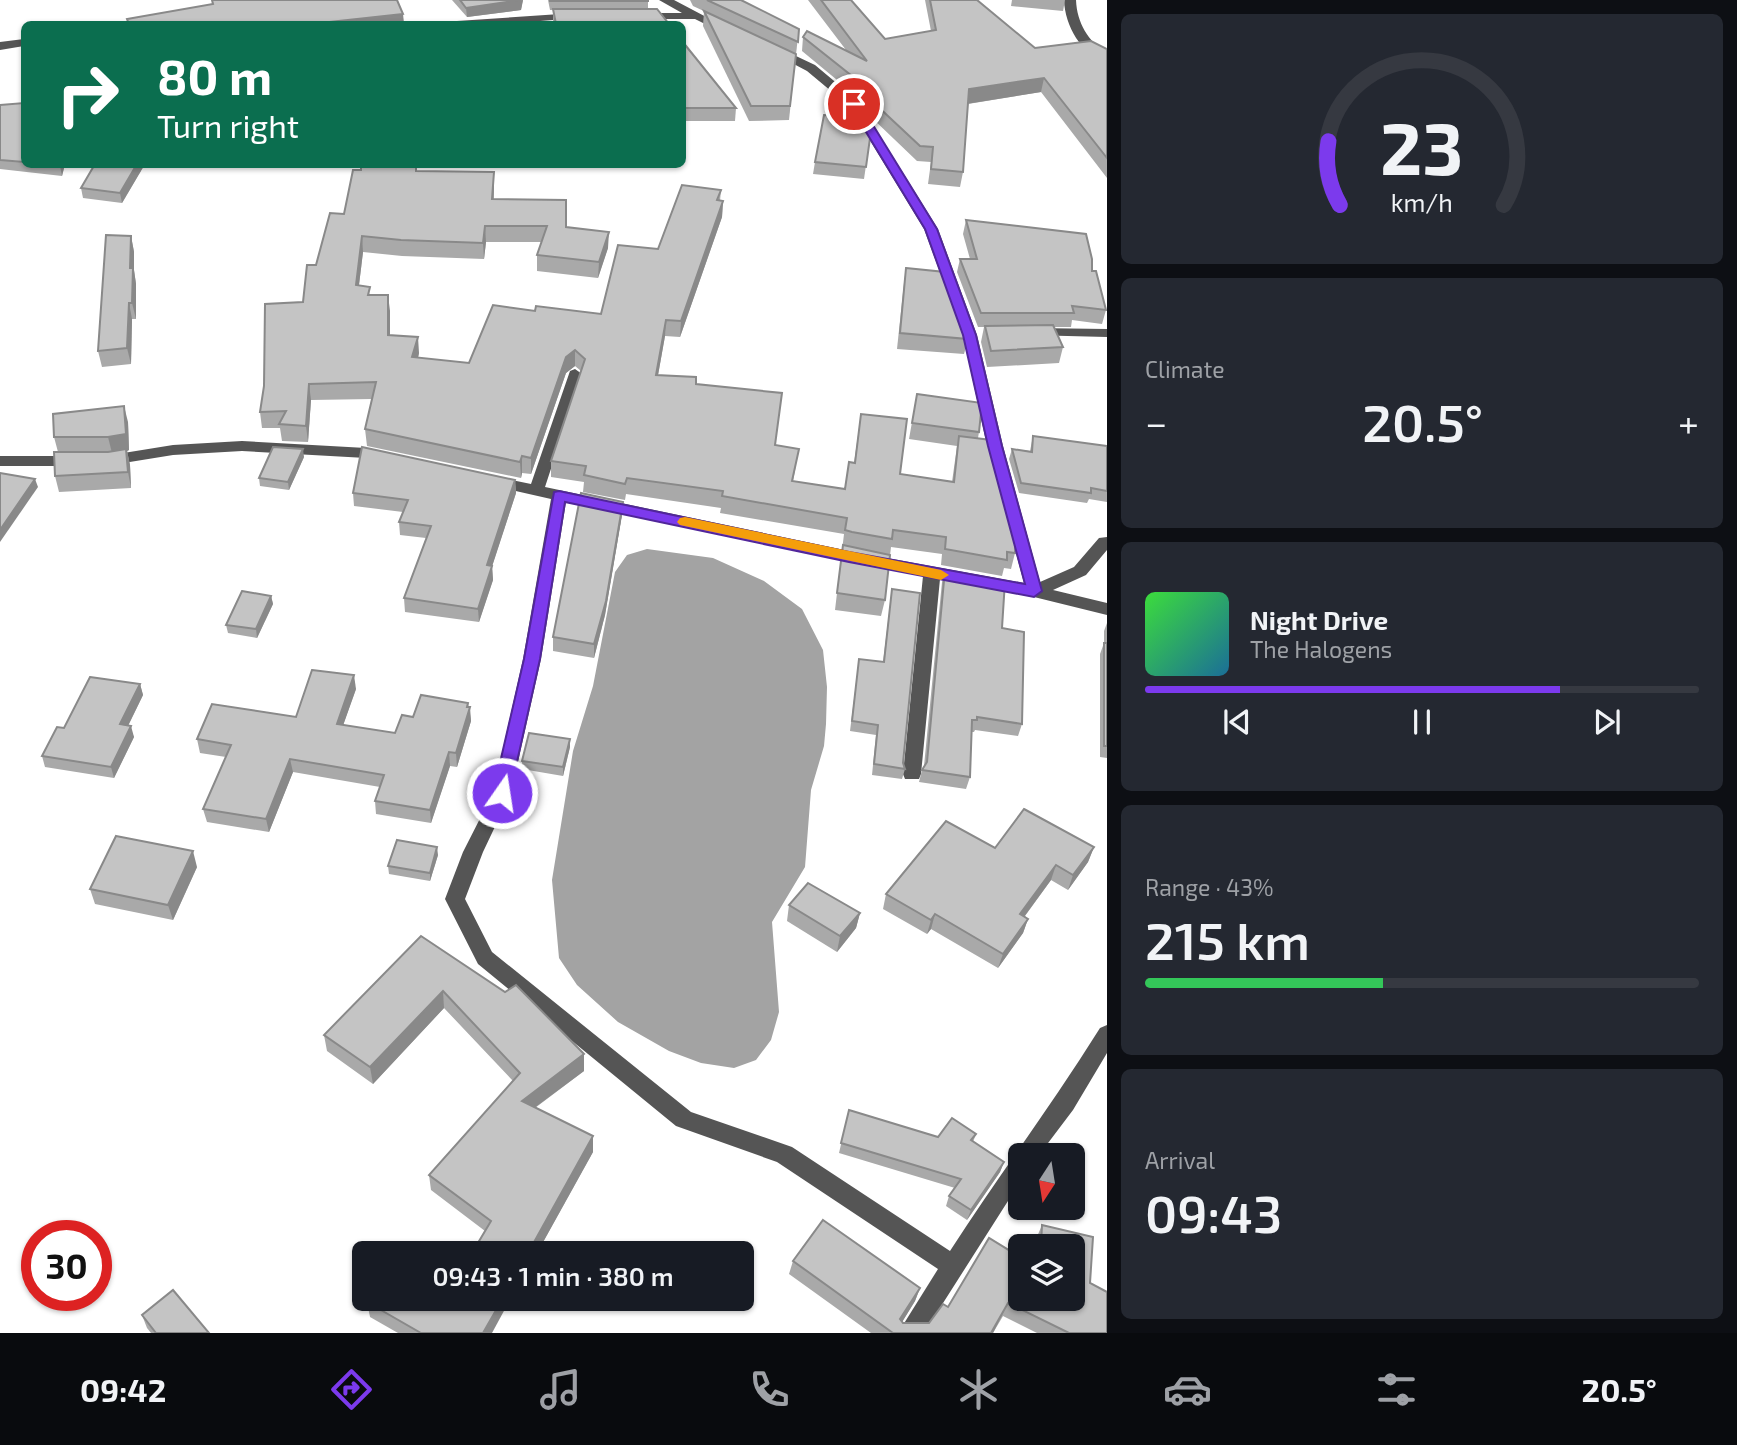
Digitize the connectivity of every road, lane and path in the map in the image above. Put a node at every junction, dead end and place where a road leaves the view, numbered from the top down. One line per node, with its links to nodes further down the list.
1 (665, 0): 5 (street)
2 (1070, 0): 11 (street)
3 (586, 16): 6 (street)
4 (628, 16): 5 (street)
5 (697, 16): 7 (street)
6 (490, 21)
7 (738, 36)
8 (21, 43): 10 (street)
9 (761, 45): 22 (street)
10 (0, 46)
11 (1107, 59)
12 (1022, 333): 13 (street)
13 (1107, 333)
14 (575, 374): 18 (street)
15 (0, 461): 16 (street)
16 (406, 462)
17 (471, 476): 18 (street)
18 (536, 491): 19 (street)
19 (559, 496): 21 (street); 28 (street)
20 (1105, 542): 22 (street)
21 (932, 574): 22 (street); 24 (street)
22 (1034, 591): 23 (street)
23 (1107, 609)
24 (912, 774)
25 (1107, 1034): 26 (street)
26 (1035, 1143)
27 (1008, 1181): 28 (street)
28 (953, 1266): 29 (street)
29 (910, 1333)

